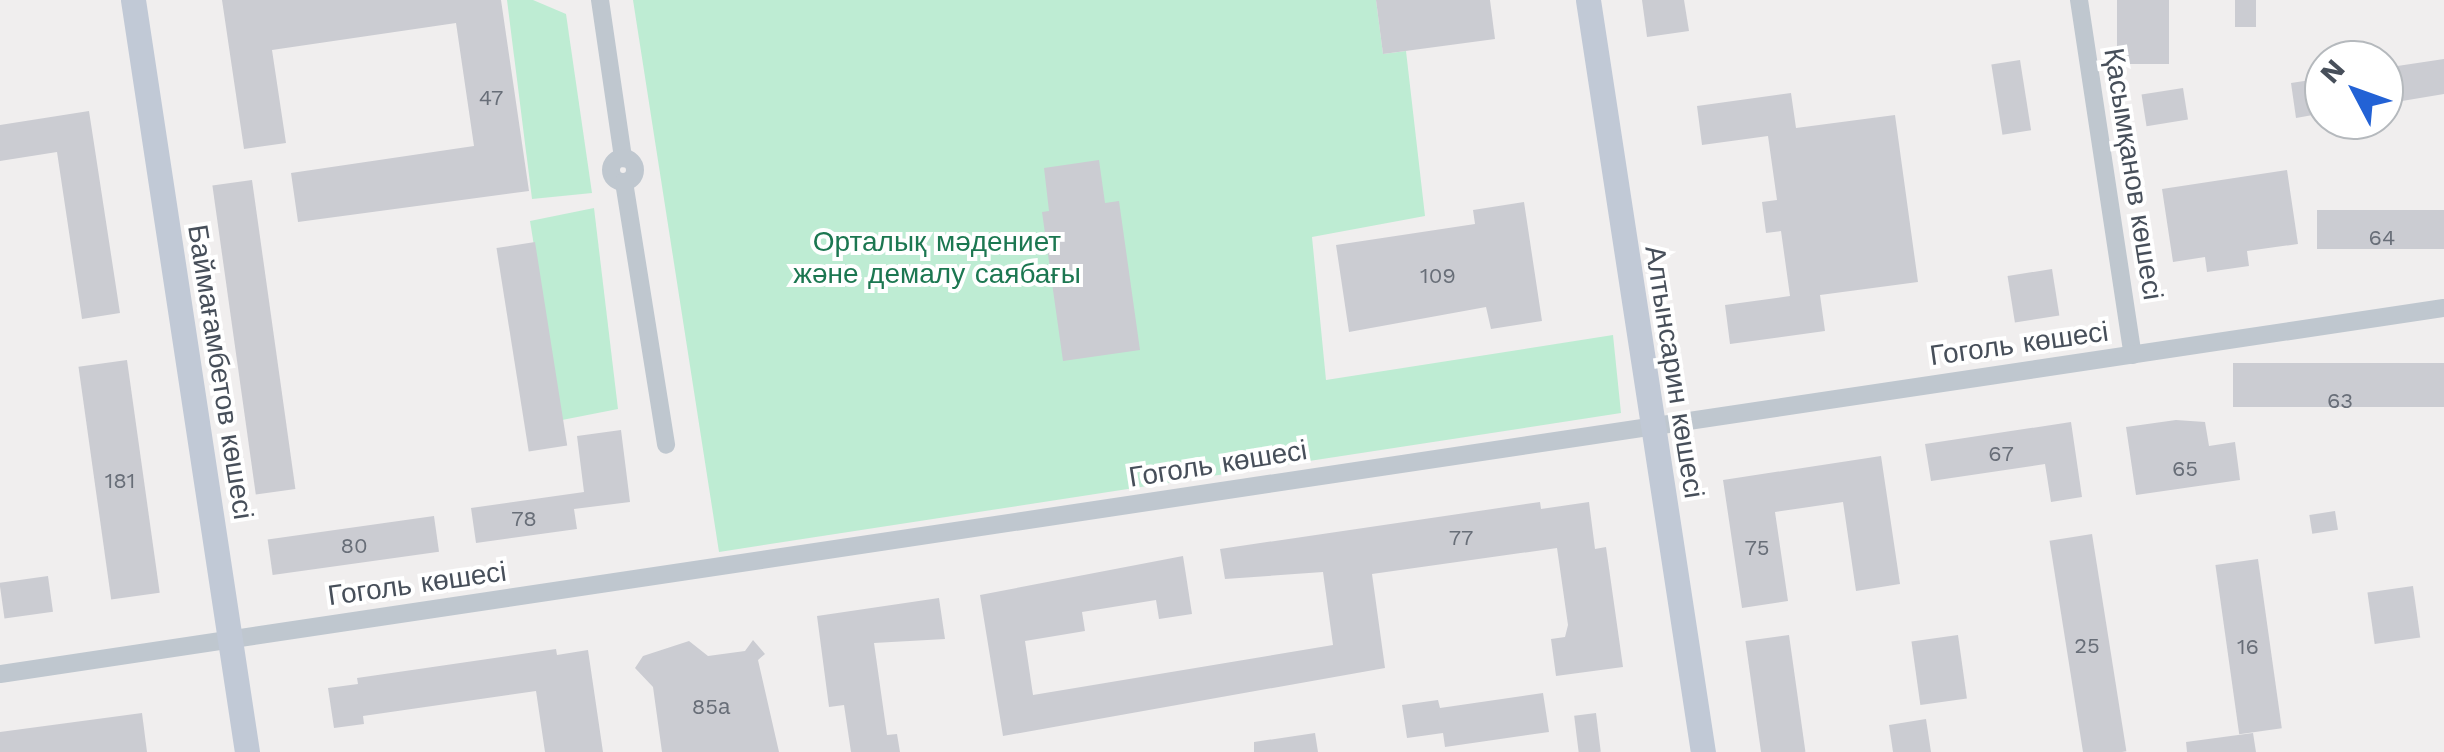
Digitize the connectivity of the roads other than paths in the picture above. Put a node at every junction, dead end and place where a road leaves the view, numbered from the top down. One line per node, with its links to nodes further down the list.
1 (134, 0): 9 (main road, Баймағамбетов көшесі)
2 (600, 0): 8 (street)
3 (1588, 0): 7 (main road, Алтынсарин көшесі)
4 (2080, 0): 6 (street, Қасымқанов көшесі)
5 (2444, 308): 6 (street, Гоголь көшесі)
6 (2133, 356): 7 (street, Гоголь көшесі)
7 (1651, 427): 9 (street, Гоголь көшесі); 12 (main road, Алтынсарин көшесі)
8 (666, 445)
9 (230, 640): 10 (street, Гоголь көшесі); 11 (main road, Баймағамбетов көшесі)
10 (0, 674)
11 (247, 752)
12 (1703, 752)

